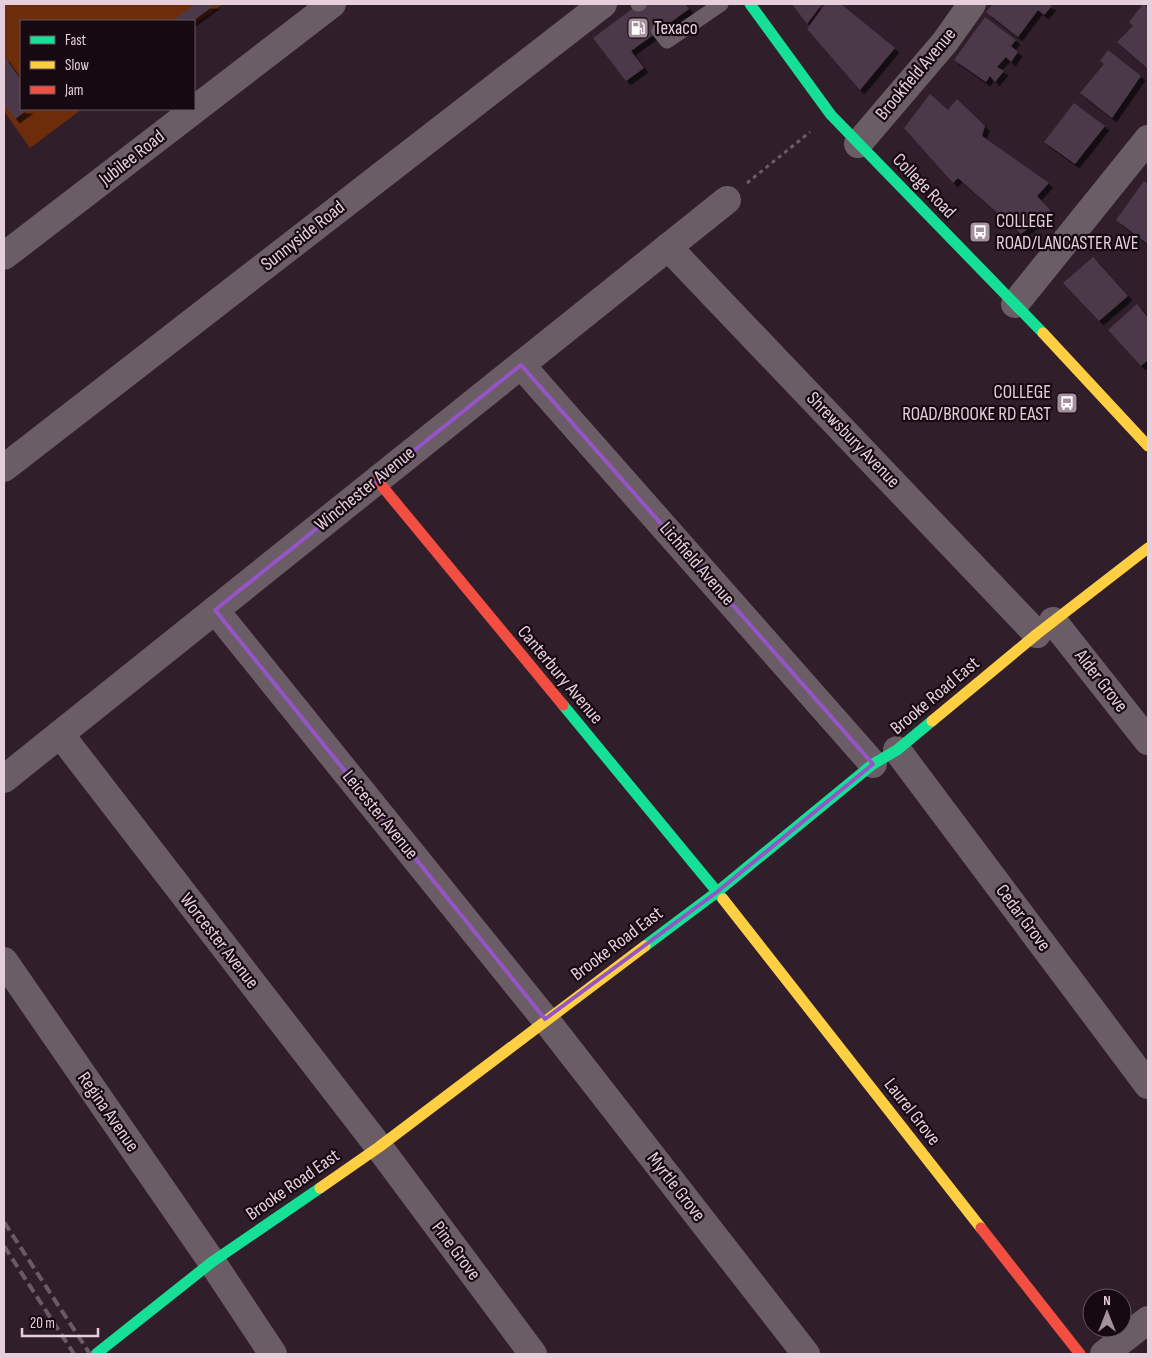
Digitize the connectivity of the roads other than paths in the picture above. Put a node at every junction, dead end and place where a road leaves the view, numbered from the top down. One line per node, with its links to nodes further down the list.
1 (332, 4): 7 (street, Jubilee Road)
2 (603, 4): 17 (street, Sunnyside Road)
3 (721, 4): 6 (lane)
4 (750, 4): 10 (street, College Road)
5 (972, 4): 10 (street, Brookfield Avenue)
6 (659, 31)
7 (195, 109)
8 (194, 110): 13 (street, Jubilee Road)
9 (1148, 139): 14 (street)
10 (858, 144): 14 (street, College Road)
11 (727, 200): 12 (street, Winchester Avenue)
12 (668, 247): 15 (street, Winchester Avenue); 21 (street, Shrewsbury Avenue)
13 (4, 256)
14 (1015, 304): 16 (street, College Road)
15 (521, 364): 18 (street, Winchester Avenue); 25 (street, Lichfield Avenue)
16 (1148, 446)
17 (4, 468)
18 (377, 480): 20 (street, Winchester Avenue); 27 (street, Canterbury Avenue)
19 (1148, 548): 21 (street, Brooke Road East)
20 (215, 610): 22 (street, Winchester Avenue); 29 (street, Leicester Avenue)
21 (1045, 627): 23 (street, Alder Grove); 24 (street, Brooke Road East)
22 (60, 734): 26 (street, Winchester Avenue); 31 (street, Worcester Avenue)
23 (1148, 741)
24 (897, 750): 25 (street, Brooke Road East); 30 (street, Cedar Grove)
25 (873, 764): 27 (street, Brooke Road East)
26 (4, 779)
27 (717, 892): 29 (street, Brooke Road East); 38 (street, Laurel Grove)
28 (4, 961): 32 (street, Regina Avenue)
29 (545, 1020): 31 (street, Brooke Road East); 37 (street, Myrtle Grove)
30 (1148, 1085)
31 (379, 1147): 32 (street, Brooke Road East); 36 (street, Pine Grove)
32 (212, 1262): 34 (street, Brooke Road East); 35 (street, Regina Avenue)
33 (1148, 1320): 39 (street)
34 (96, 1354)
35 (273, 1354)
36 (533, 1354)
37 (806, 1354)
38 (1080, 1354)
39 (1104, 1354)

